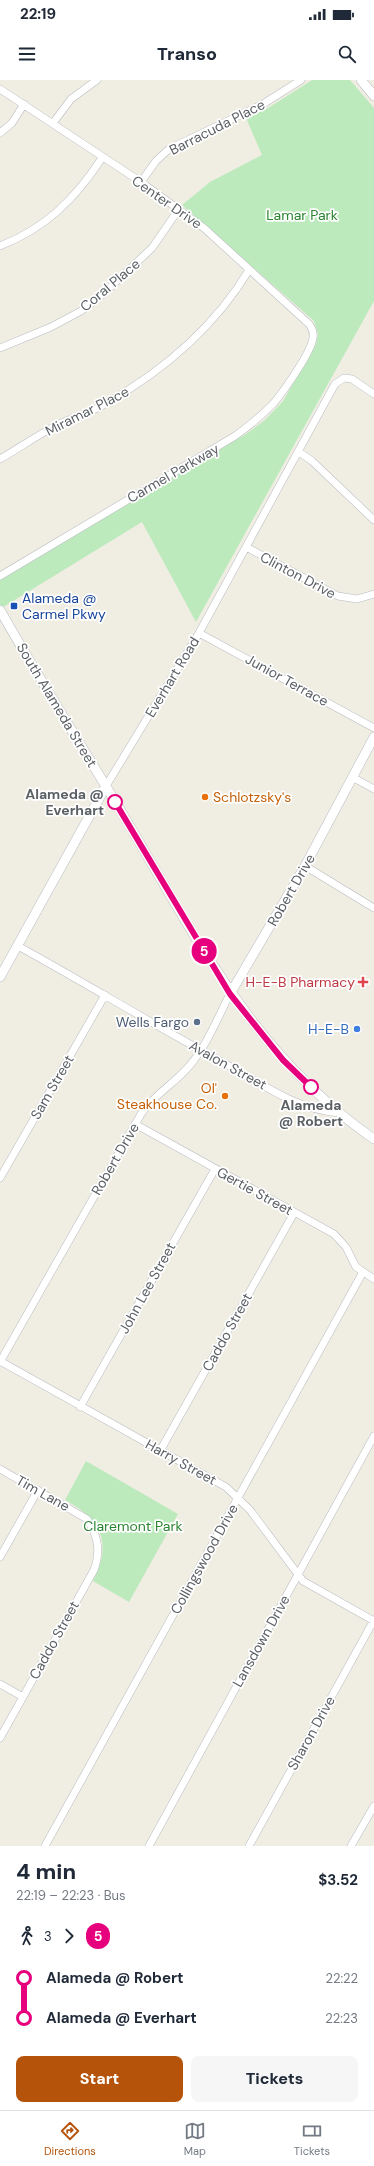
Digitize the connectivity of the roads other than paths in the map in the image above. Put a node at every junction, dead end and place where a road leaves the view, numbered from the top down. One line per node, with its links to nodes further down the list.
1 (97, 80): 7 (street)
2 (301, 80): 10 (street, Barracuda Place)
3 (361, 80): 5 (main road)
4 (0, 89): 6 (street, Center Drive)
5 (374, 96)
6 (24, 104): 7 (street, Center Drive); 8 (street)
7 (53, 123): 9 (street, Center Drive)
8 (0, 134)
9 (102, 158): 10 (street, Center Drive); 12 (street)
10 (141, 182): 11 (street, Center Drive)
11 (179, 209): 13 (street, Center Drive); 15 (street, Coral Place)
12 (0, 246)
13 (249, 270): 14 (street, Center Drive); 18 (street, Miramar Place)
14 (313, 337): 21 (street, Carmel Parkway)
15 (0, 348)
16 (374, 393): 17 (street, Everhart Road)
17 (299, 452): 19 (street); 20 (street, Everhart Road)
18 (0, 459)
19 (374, 520)
20 (246, 547): 22 (street, Clinton Drive); 24 (street, Everhart Road)
21 (0, 576)
22 (374, 594)
23 (1, 617): 28 (main road, South Alameda Street)
24 (199, 632): 25 (street, Junior Terrace); 28 (street, Everhart Road)
25 (374, 728)
26 (374, 737): 27 (main road, Robert Drive)
27 (352, 777): 29 (street); 30 (main road, Robert Drive)
28 (106, 786): 32 (main road, Everhart Road); 34 (main road, South Alameda Street)
29 (374, 789)
30 (305, 866): 31 (street); 34 (main road, Robert Drive)
31 (374, 908)
32 (18, 946): 33 (main road, Everhart Road); 35 (street, Avalon Street)
33 (0, 977)
34 (230, 994): 36 (street, Robert Drive); 37 (main road, South Alameda Street)
35 (105, 995): 36 (street, Avalon Street); 41 (street, Sam Street)
36 (200, 1050): 37 (street, Avalon Street); 38 (street, Robert Drive)
37 (339, 1113): 39 (main road, South Alameda Street)
38 (135, 1124): 40 (street, Gertie Street); 45 (street, Robert Drive)
39 (374, 1139)
40 (214, 1169): 42 (street, Gertie Street); 46 (street, John Lee Street)
41 (0, 1178)
42 (294, 1213): 43 (street, Gertie Street); 48 (street, Caddo Street)
43 (363, 1272): 44 (street, Gertie Street); 51 (street, Collingswood Drive)
44 (374, 1279)
45 (0, 1362): 46 (street, Harry Street)
46 (80, 1407): 48 (street, Harry Street)
47 (374, 1436): 54 (street, Lansdown Drive)
48 (160, 1451): 51 (street, Harry Street)
49 (0, 1469): 50 (street, Tim Lane)
50 (38, 1490): 52 (street, Tim Lane); 53 (street)
51 (238, 1496): 54 (street, Harry Street); 60 (street, Collingswood Drive)
52 (97, 1539): 57 (street, Caddo Street)
53 (0, 1557)
54 (297, 1575): 55 (street, Harry Street); 61 (street, Lansdown Drive)
55 (374, 1621): 62 (street, Sharon Drive)
56 (0, 1684): 57 (street)
57 (23, 1697): 58 (street, Caddo Street)
58 (0, 1738)
59 (374, 1806): 63 (street)
60 (45, 1846)
61 (149, 1846)
62 (249, 1846)
63 (352, 1846)

